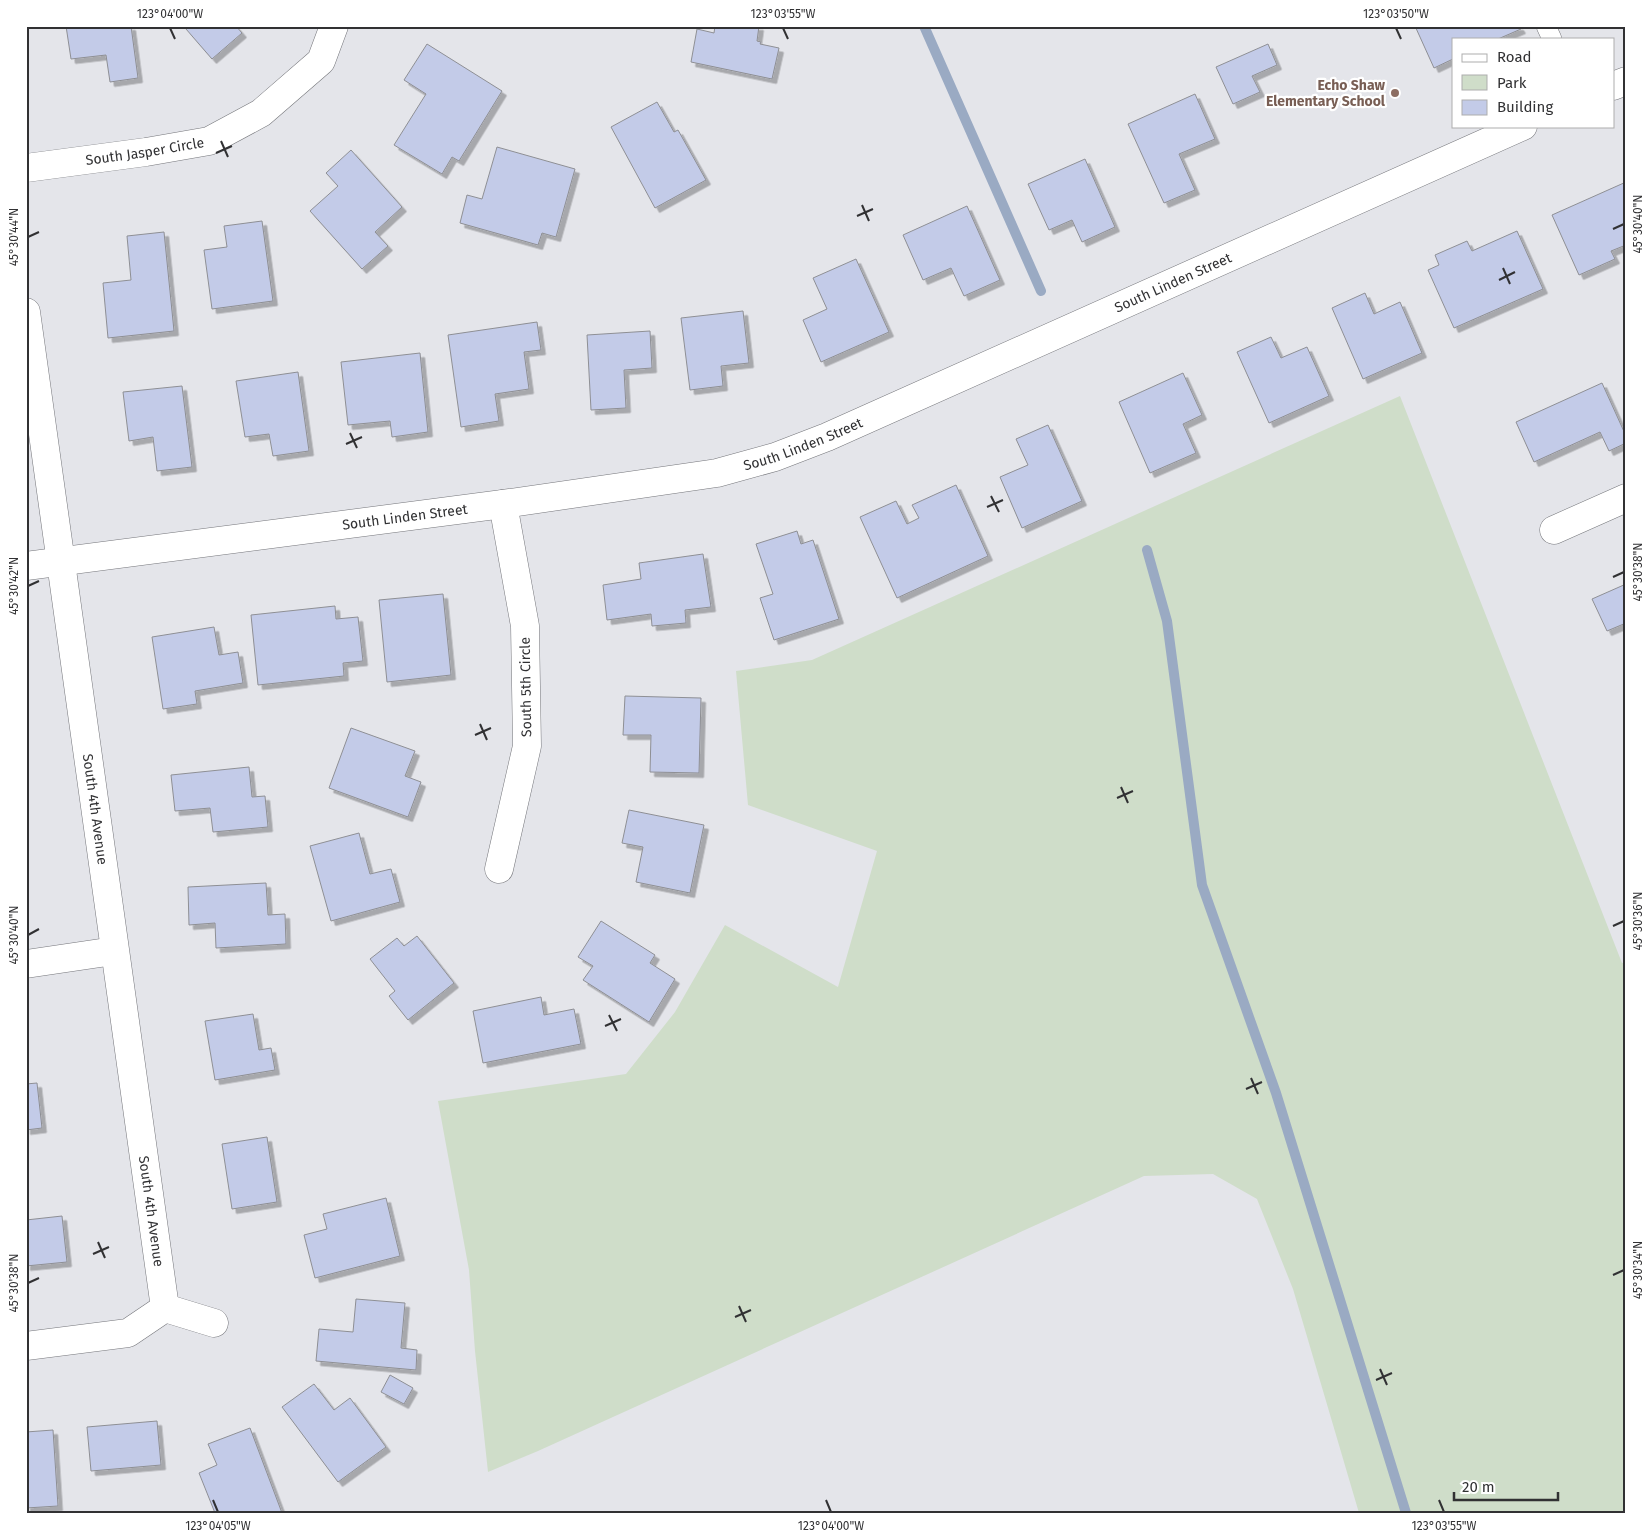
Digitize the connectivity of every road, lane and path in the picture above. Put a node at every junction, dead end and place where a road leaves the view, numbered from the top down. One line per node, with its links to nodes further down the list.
1 (334, 26): 7 (street, South Jasper Circle)
2 (1546, 26): 3 (lane)
3 (1552, 38)
4 (1626, 80): 5 (street)
5 (1614, 86)
6 (1520, 128): 10 (street, South Linden Street)
7 (26, 168)
8 (26, 312): 12 (street, South 4th Avenue)
9 (1626, 498): 11 (street)
10 (504, 504): 12 (street, South Linden Street); 14 (street, South 5th Circle)
11 (1554, 530)
12 (62, 562): 13 (street, South Linden Street); 15 (street, South 4th Avenue)
13 (26, 566)
14 (500, 869)
15 (114, 951): 16 (street); 17 (street, South 4th Avenue)
16 (26, 964)
17 (165, 1308): 18 (street); 19 (street)
18 (214, 1323)
19 (26, 1346)

